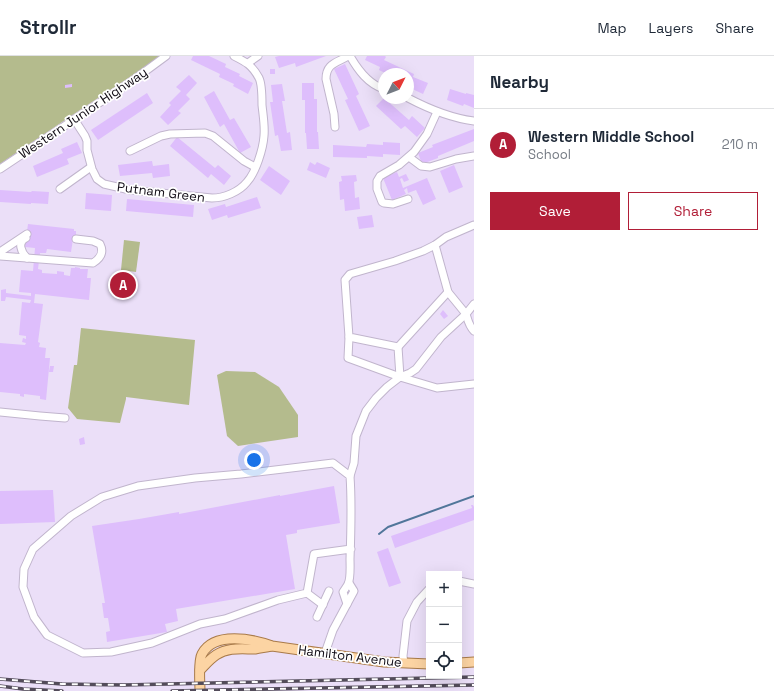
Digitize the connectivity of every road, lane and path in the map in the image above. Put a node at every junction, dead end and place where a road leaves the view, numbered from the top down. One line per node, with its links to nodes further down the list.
1 (166, 56): 9 (street, Western Junior Highway)
2 (234, 56): 5 (street, Putnam Green)
3 (258, 56): 5 (street)
4 (349, 56): 6 (street); 11 (street)
5 (248, 63): 16 (street, Putnam Green)
6 (378, 87)
7 (414, 101): 8 (street)
8 (437, 112): 10 (street); 14 (street)
9 (74, 119): 15 (street, Putnam Green); 17 (street, Western Junior Highway)
10 (474, 121)
11 (335, 127)
12 (130, 151): 16 (street)
13 (474, 156): 14 (street)
14 (408, 157): 19 (street)
15 (91, 167): 16 (street, Putnam Green); 18 (street)
16 (255, 167)
17 (0, 169)
18 (60, 188)
19 (408, 199)
20 (474, 225): 22 (street)
21 (76, 239): 25 (street)
22 (435, 245): 26 (street); 30 (street)
23 (0, 252): 25 (street)
24 (0, 256): 25 (street)
25 (27, 258)
26 (448, 292): 28 (street); 31 (street)
27 (474, 304): 28 (street)
28 (466, 314): 29 (street); 32 (street)
29 (474, 331)
30 (349, 336): 31 (street); 32 (street)
31 (398, 347): 32 (street)
32 (400, 377): 33 (street); 36 (street)
33 (474, 384)
34 (0, 412): 35 (street)
35 (65, 418)
36 (350, 476): 37 (street); 42 (street)
37 (350, 549): 42 (street); 45 (street)
38 (462, 582): 39 (street)
39 (474, 584)
40 (329, 591): 43 (street)
41 (426, 592): 47 (street)
42 (307, 593): 43 (street)
43 (323, 605): 44 (street)
44 (317, 617)
45 (325, 653): 47 (main road, Hamilton Avenue); 50 (main road, Hamilton Avenue)
46 (474, 662): 48 (main road)
47 (404, 663): 49 (main road, Hamilton Avenue)
48 (462, 663)
49 (426, 664)
50 (200, 691)

